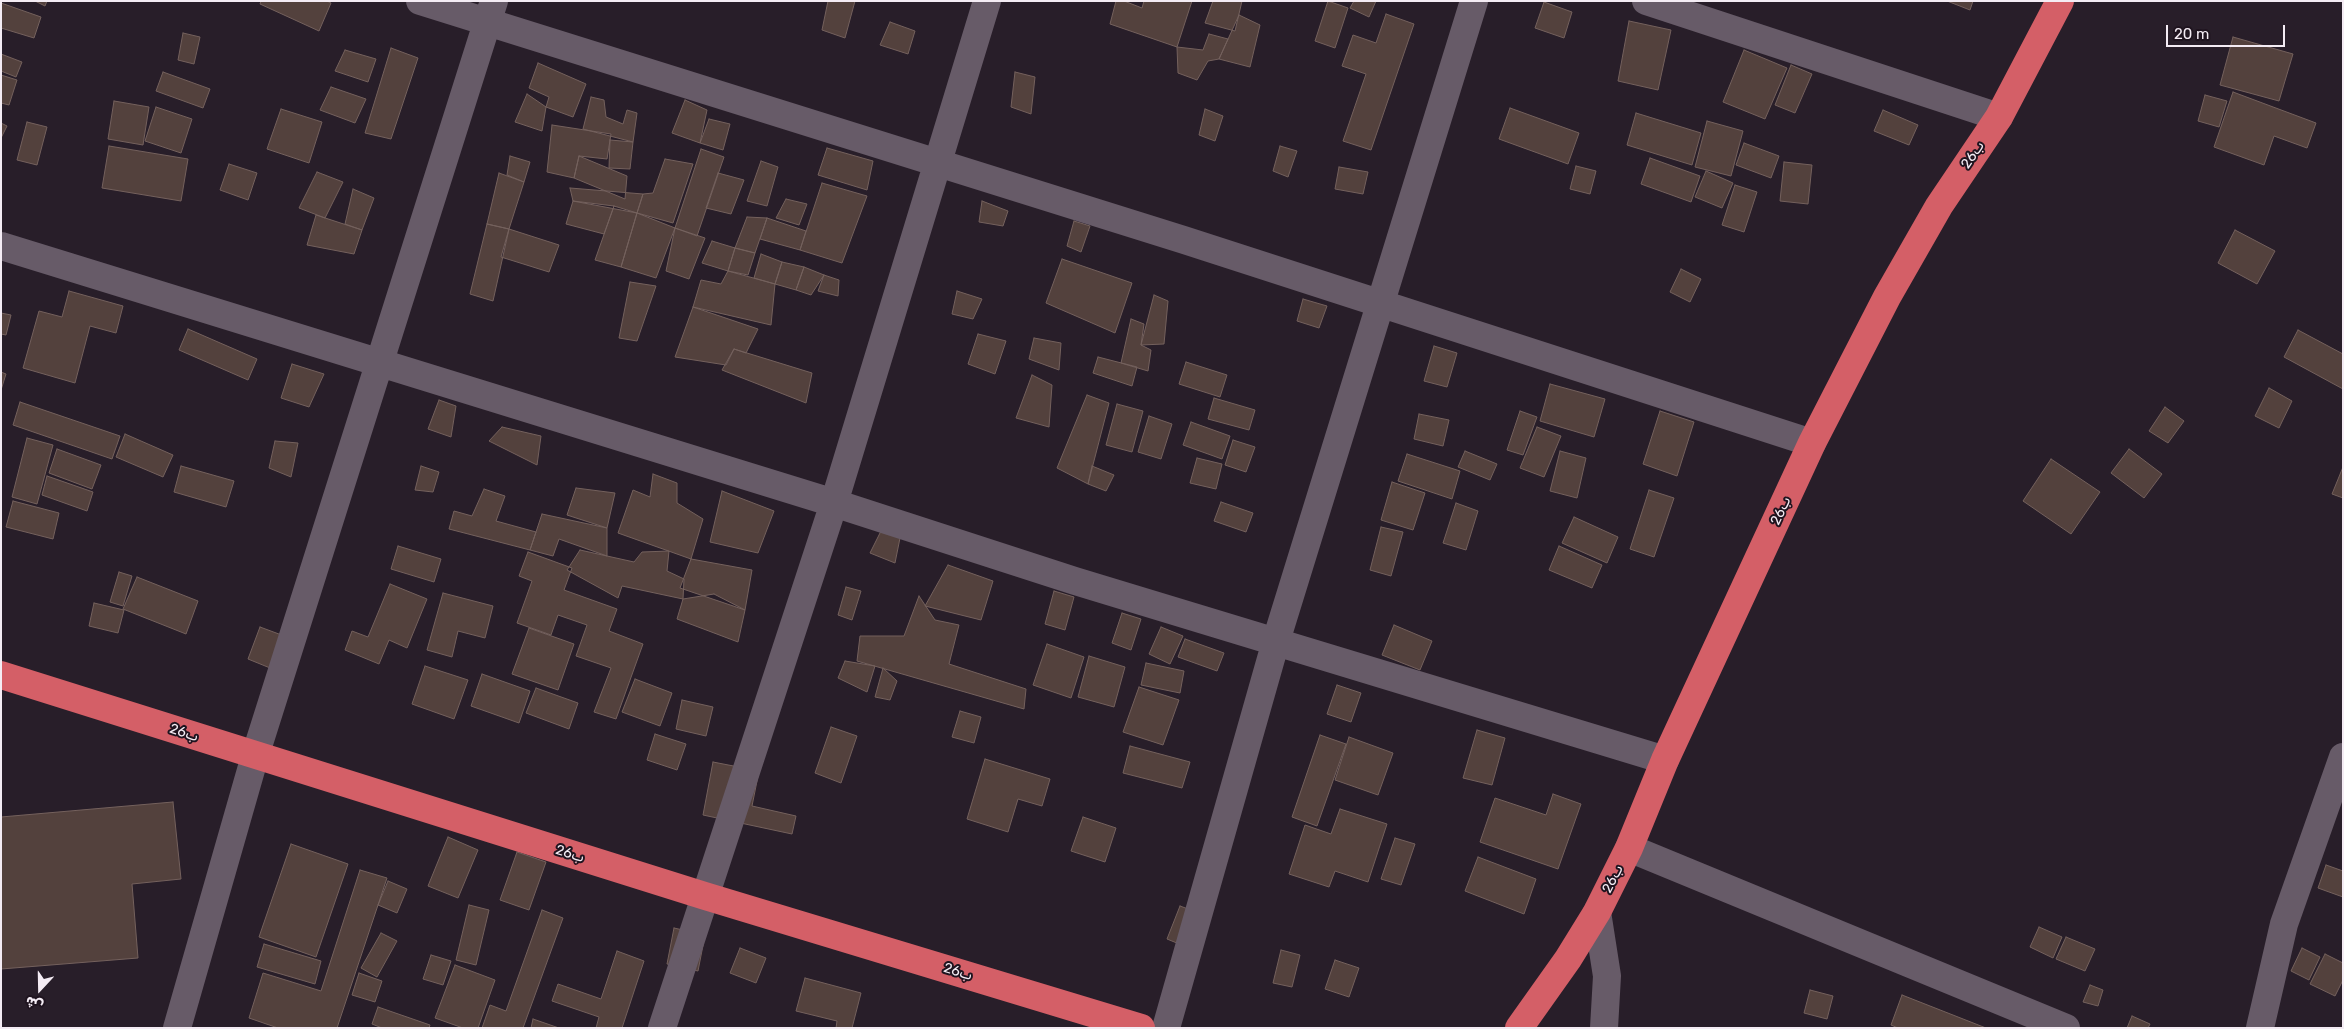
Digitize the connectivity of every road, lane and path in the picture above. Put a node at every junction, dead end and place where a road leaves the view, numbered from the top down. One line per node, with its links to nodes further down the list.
1 (420, 1): 6 (street)
2 (987, 1): 8 (street)
3 (1474, 1): 10 (street)
4 (1646, 1): 7 (street)
5 (2060, 1): 7 (highway, 26ب)
6 (491, 11): 8 (street); 11 (street)
7 (1998, 117): 12 (highway, 26ب)
8 (938, 162): 10 (street); 13 (street)
9 (1, 246): 11 (street)
10 (1381, 305): 12 (street); 14 (street)
11 (380, 364): 13 (street); 16 (street)
12 (1812, 443): 18 (highway, 26ب)
13 (834, 503): 14 (street); 20 (street)
14 (1276, 641): 18 (street); 25 (street)
15 (1, 675): 16 (highway, 26ب)
16 (255, 756): 20 (highway, 26ب); 22 (street)
17 (2343, 757): 29 (street)
18 (1665, 760): 19 (highway, 26ب)
19 (1629, 848): 21 (highway, 26ب); 28 (street)
20 (705, 896): 23 (street); 24 (highway, 26ب)
21 (1597, 912): 26 (highway, 26ب); 27 (street)
22 (177, 1028)
23 (662, 1028)
24 (1141, 1028)
25 (1166, 1028)
26 (1519, 1028)
27 (1604, 1028)
28 (2066, 1028)
29 (2260, 1028)

